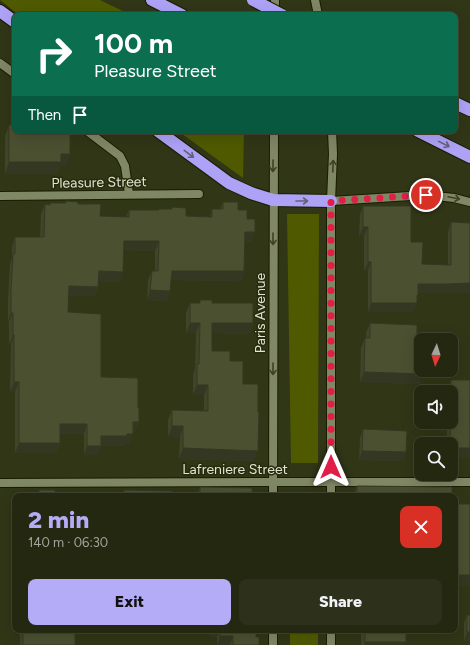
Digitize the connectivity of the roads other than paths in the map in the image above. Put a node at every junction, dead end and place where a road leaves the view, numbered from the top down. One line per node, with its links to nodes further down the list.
1 (152, 0): 6 (highway)
2 (253, 0): 8 (highway, bridge)
3 (275, 0): 7 (street)
4 (315, 0): 9 (street)
5 (0, 11): 10 (highway)
6 (176, 12)
7 (275, 12)
8 (276, 12)
9 (317, 12)
10 (12, 20)
11 (0, 63): 12 (street)
12 (12, 72)
13 (458, 104): 14 (highway)
14 (470, 110)
15 (91, 134): 21 (street)
16 (162, 134): 24 (highway, one-way to 24)
17 (274, 134): 24 (street, Paris Avenue, one-way to 24)
18 (332, 134): 25 (street, one-way to 18)
19 (424, 134): 20 (highway, one-way to 20)
20 (470, 157)
21 (129, 194): 22 (street, Pleasure Street); 23 (street, Pleasure Street)
22 (199, 194)
23 (0, 196)
24 (273, 200): 25 (highway, one-way to 25); 27 (street, Paris Avenue, one-way to 27)
25 (331, 201): 26 (street, one-way to 26); 28 (street)
26 (470, 202)
27 (273, 482): 28 (street, Lafreniere Street); 30 (street, Lafreniere Street); 31 (street, Paris Avenue)
28 (331, 482): 29 (street, Lafreniere Street); 32 (street)
29 (470, 482)
30 (0, 483)
31 (273, 493)
32 (331, 493)
33 (273, 633): 35 (street)
34 (331, 633): 36 (street)
35 (273, 645)
36 (331, 645)

